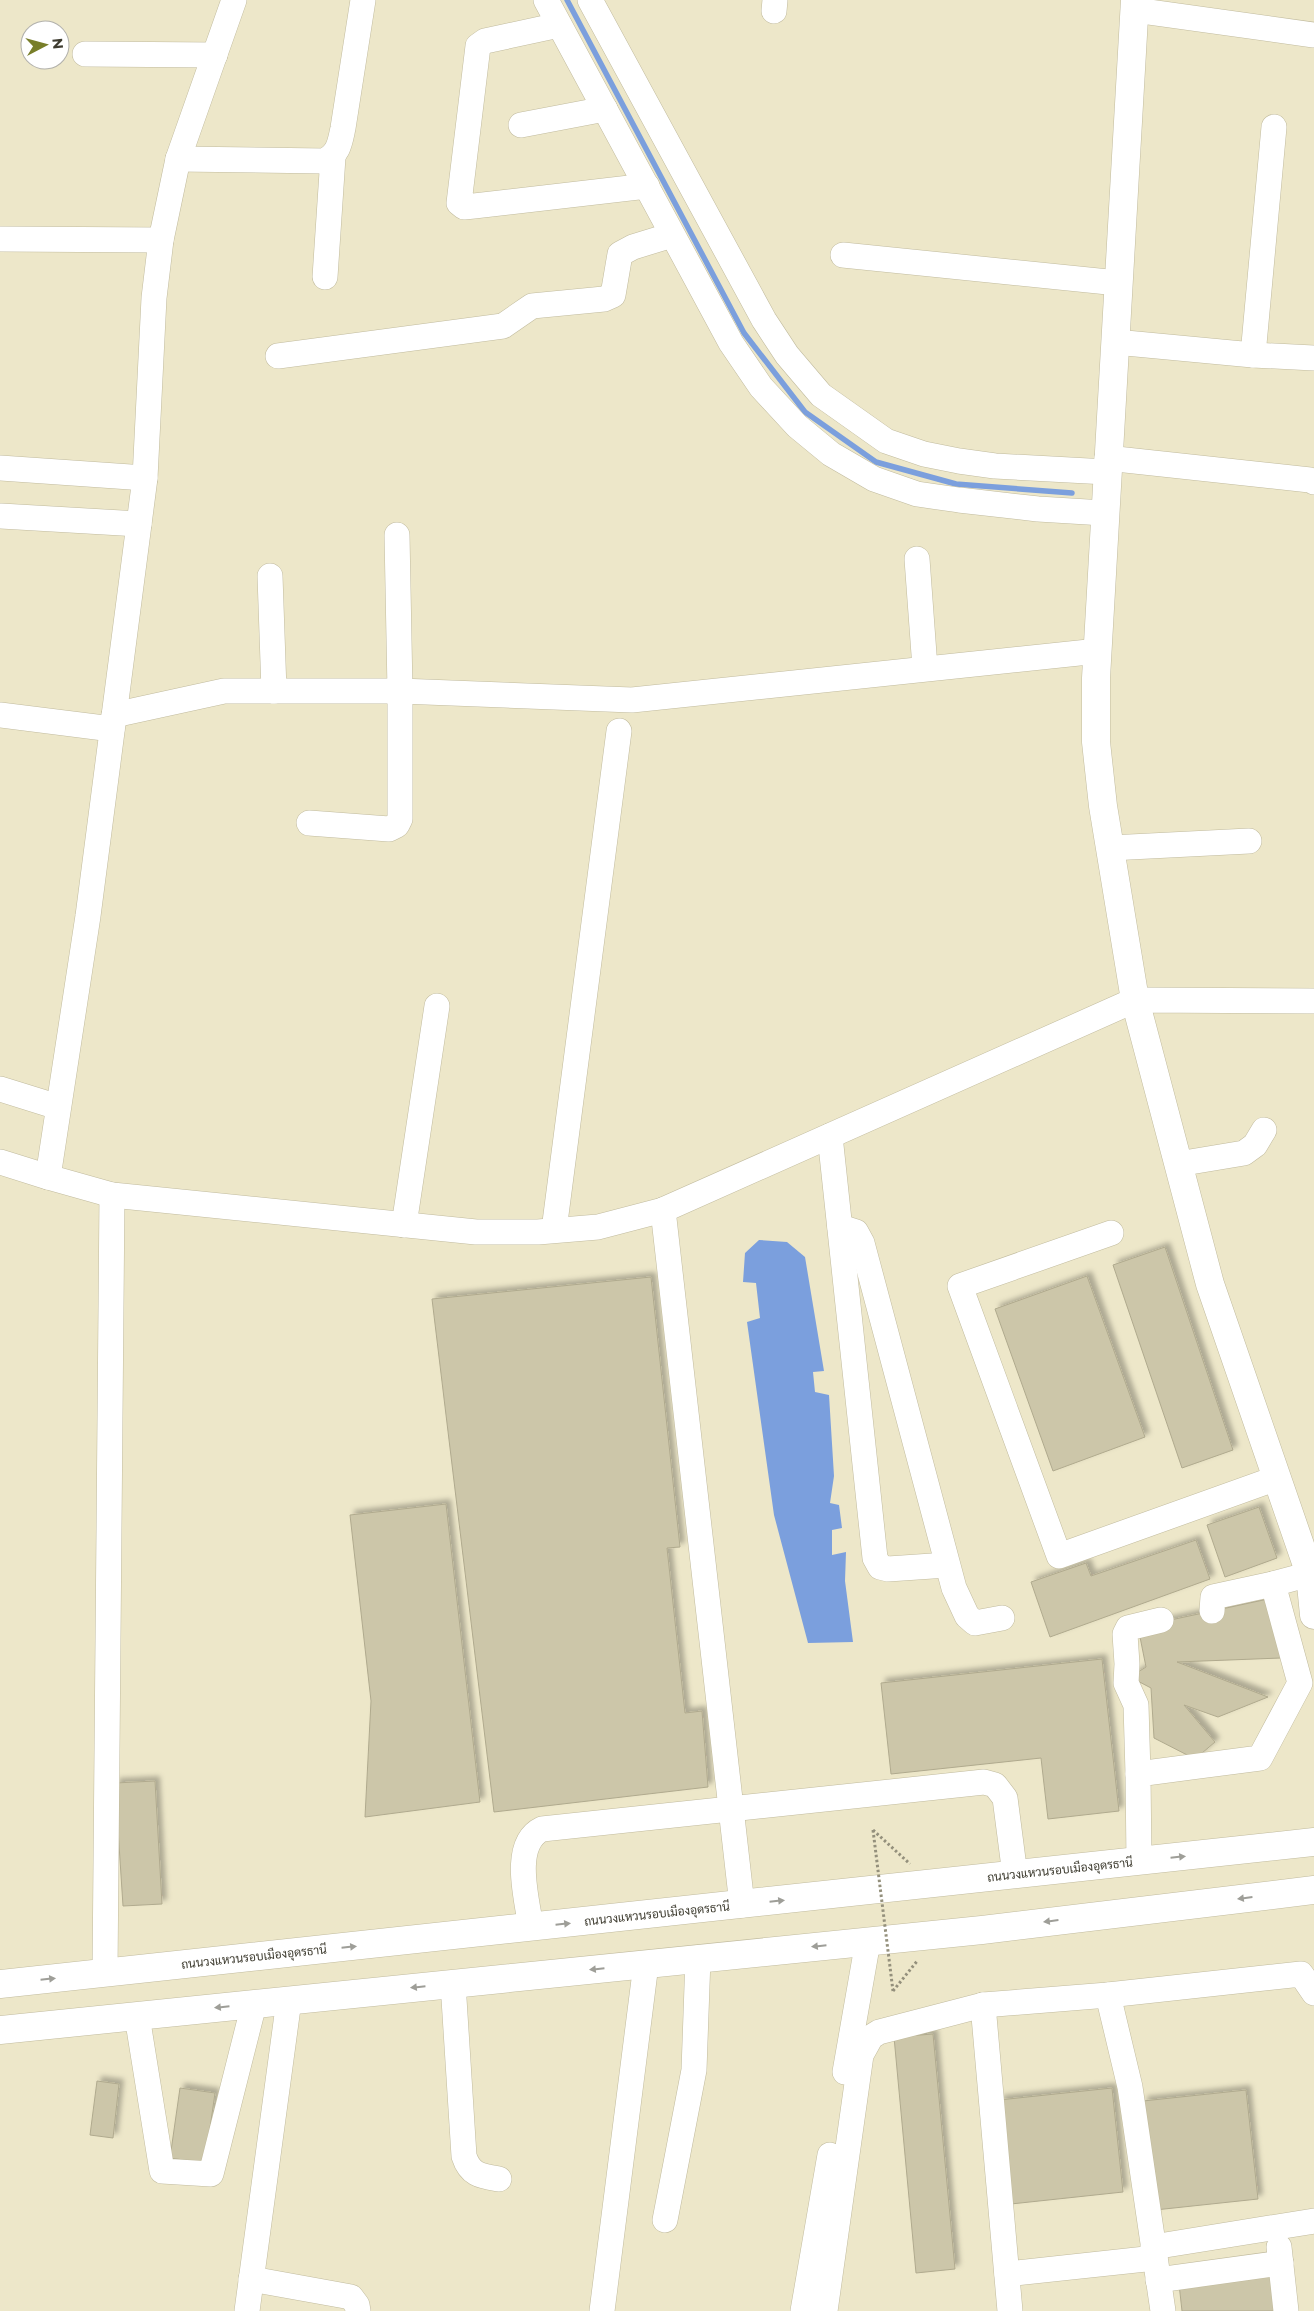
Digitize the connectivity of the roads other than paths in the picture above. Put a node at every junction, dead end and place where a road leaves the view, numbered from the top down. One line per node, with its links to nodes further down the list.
1 (234, 0): 9 (street)
2 (363, 0): 13 (street)
3 (546, 0): 6 (street)
4 (590, 0): 26 (street)
5 (1135, 5): 7 (street); 21 (main road)
6 (559, 25): 10 (street); 15 (street)
7 (1314, 35)
8 (85, 54): 9 (street)
9 (215, 56): 14 (street)
10 (605, 109): 11 (street); 15 (street)
11 (521, 125)
12 (1274, 127): 23 (street)
13 (333, 157): 14 (street); 20 (street)
14 (178, 160): 18 (street)
15 (647, 186): 16 (street)
16 (672, 236): 24 (street); 30 (street)
17 (0, 239): 18 (street)
18 (161, 240): 28 (street)
19 (843, 255): 21 (street)
20 (325, 277)
21 (1118, 283): 22 (main road)
22 (1115, 342): 23 (street); 26 (main road)
23 (1253, 355): 25 (street)
24 (278, 356)
25 (1314, 358)
26 (1107, 465): 29 (street); 30 (main road)
27 (0, 468): 28 (street)
28 (145, 478): 32 (street)
29 (1314, 482)
30 (1104, 513): 36 (main road)
31 (1, 516): 32 (street)
32 (138, 524): 41 (street)
33 (397, 535): 39 (street)
34 (916, 560): 37 (street)
35 (270, 576): 38 (street)
36 (1098, 651): 37 (street); 45 (main road)
37 (925, 668): 39 (street)
38 (274, 691): 39 (street); 41 (street)
39 (400, 691): 43 (street)
40 (0, 715): 41 (street)
41 (113, 722): 50 (street)
42 (619, 731): 60 (street)
43 (309, 823)
44 (1249, 841): 45 (street)
45 (1110, 848): 46 (main road)
46 (1135, 1000): 47 (street); 52 (street); 54 (main road)
47 (1314, 1001)
48 (437, 1006): 58 (street)
49 (0, 1089): 50 (street)
50 (58, 1107): 55 (street)
51 (1264, 1130): 54 (street)
52 (830, 1136): 57 (street); 59 (street)
53 (0, 1162): 55 (street)
54 (1178, 1164): 62 (main road)
55 (48, 1176): 56 (street)
56 (112, 1195): 58 (street); 83 (street)
57 (663, 1210): 60 (street); 71 (street)
58 (404, 1225): 60 (street)
59 (840, 1227): 63 (street); 63 (street)
60 (554, 1230)
61 (1111, 1233): 62 (street)
62 (1277, 1478): 64 (main road)
63 (947, 1565): 68 (street)
64 (1312, 1577): 65 (street); 67 (main road)
65 (1273, 1584): 66 (street); 70 (street)
66 (1212, 1611)
67 (1314, 1615)
68 (1002, 1618)
69 (1161, 1620): 70 (street)
70 (1138, 1774): 75 (street)
71 (731, 1809): 76 (street); 78 (street); 79 (street)
72 (1314, 1824): 74 (main road)
73 (1314, 1842): 74 (main road, ถนนวงแหวนรอบเมืองอุดรธานี)
74 (1259, 1848): 75 (main road, ถนนวงแหวนรอบเมืองอุดรธานี, one-way to 74)
75 (1139, 1861): 76 (main road, ถนนวงแหวนรอบเมืองอุดรธานี)
76 (1015, 1875): 78 (main road, ถนนวงแหวนรอบเมืองอุดรธานี, one-way to 76)
77 (1307, 1894): 80 (main road, one-way to 80)
78 (742, 1905): 79 (main road, ถนนวงแหวนรอบเมืองอุดรธานี, one-way to 78)
79 (531, 1927): 83 (main road, ถนนวงแหวนรอบเมืองอุดรธานี, one-way to 79)
80 (868, 1941): 81 (main road, one-way to 81); 104 (street)
81 (698, 1958): 82 (main road); 94 (street)
82 (646, 1964): 85 (main road, one-way to 85); 103 (street)
83 (105, 1973): 84 (main road, ถนนวงแหวนรอบเมืองอุดรธานี, one-way to 83)
84 (0, 1984)
85 (453, 1984): 88 (main road, one-way to 88); 93 (street)
86 (1314, 1994): 87 (street)
87 (1108, 1995): 90 (street); 97 (street)
88 (289, 2000): 89 (main road); 100 (street)
89 (254, 2004): 91 (main road, one-way to 91); 91 (street)
90 (983, 2005): 99 (street); 105 (street)
91 (137, 2016): 92 (main road)
92 (0, 2030)
93 (499, 2179)
94 (665, 2220)
95 (1314, 2221): 96 (street)
96 (1277, 2227): 97 (street); 98 (street)
97 (1156, 2262): 98 (street); 99 (street); 107 (street)
98 (1281, 2263): 108 (street)
99 (1007, 2274): 106 (street)
100 (251, 2280): 101 (street); 102 (street)
101 (247, 2311)
102 (358, 2311)
103 (602, 2311)
104 (804, 2311)
105 (825, 2311)
106 (1010, 2311)
107 (1163, 2311)
108 (1286, 2311)

